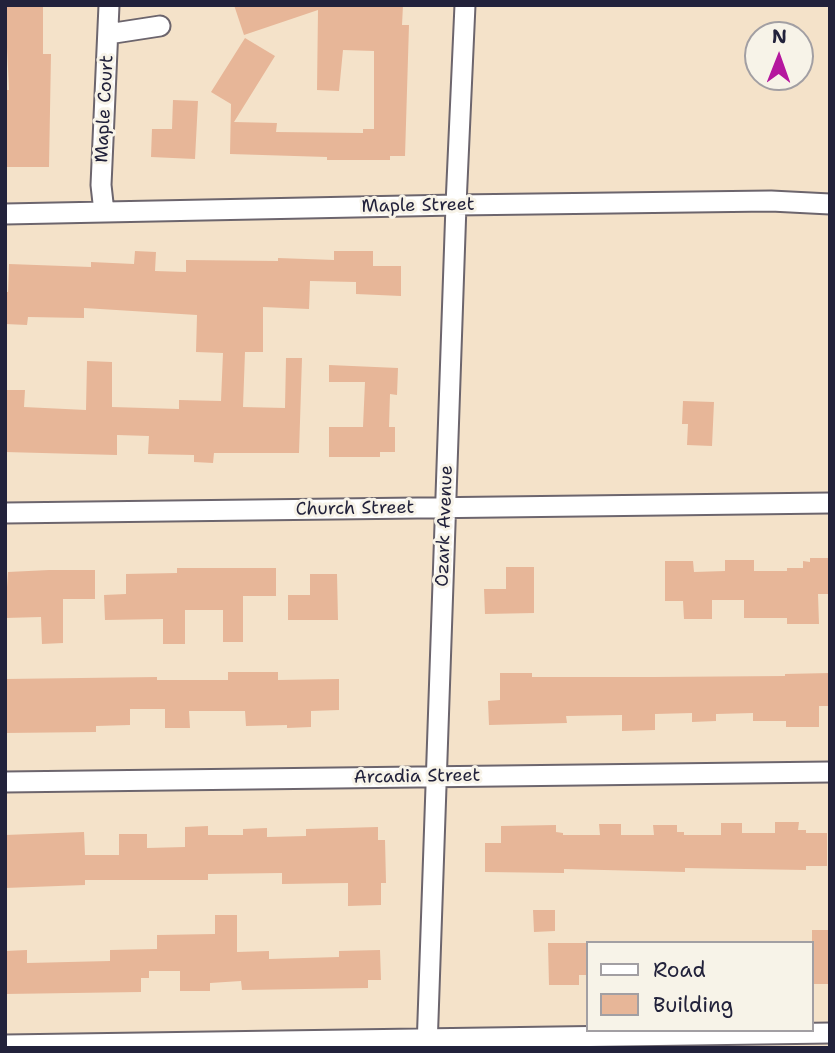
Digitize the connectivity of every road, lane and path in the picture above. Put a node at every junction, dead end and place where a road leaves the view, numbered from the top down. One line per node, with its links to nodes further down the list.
1 (109, 5): 4 (street, Maple Court)
2 (465, 5): 6 (street, Ozark Avenue)
3 (160, 26): 4 (street)
4 (108, 34): 7 (street, Maple Court)
5 (830, 204): 6 (street, Maple Street)
6 (456, 205): 7 (street, Maple Street); 10 (street, Ozark Avenue)
7 (104, 212): 8 (street, Maple Street)
8 (5, 214)
9 (830, 503): 10 (street, Church Street)
10 (446, 508): 11 (street, Church Street); 13 (street, Ozark Avenue)
11 (5, 513)
12 (830, 772): 13 (street, Arcadia Street)
13 (436, 776): 14 (street, Arcadia Street); 16 (street, Ozark Avenue)
14 (5, 782)
15 (830, 1033): 16 (street)
16 (428, 1043): 17 (street)
17 (5, 1045)

